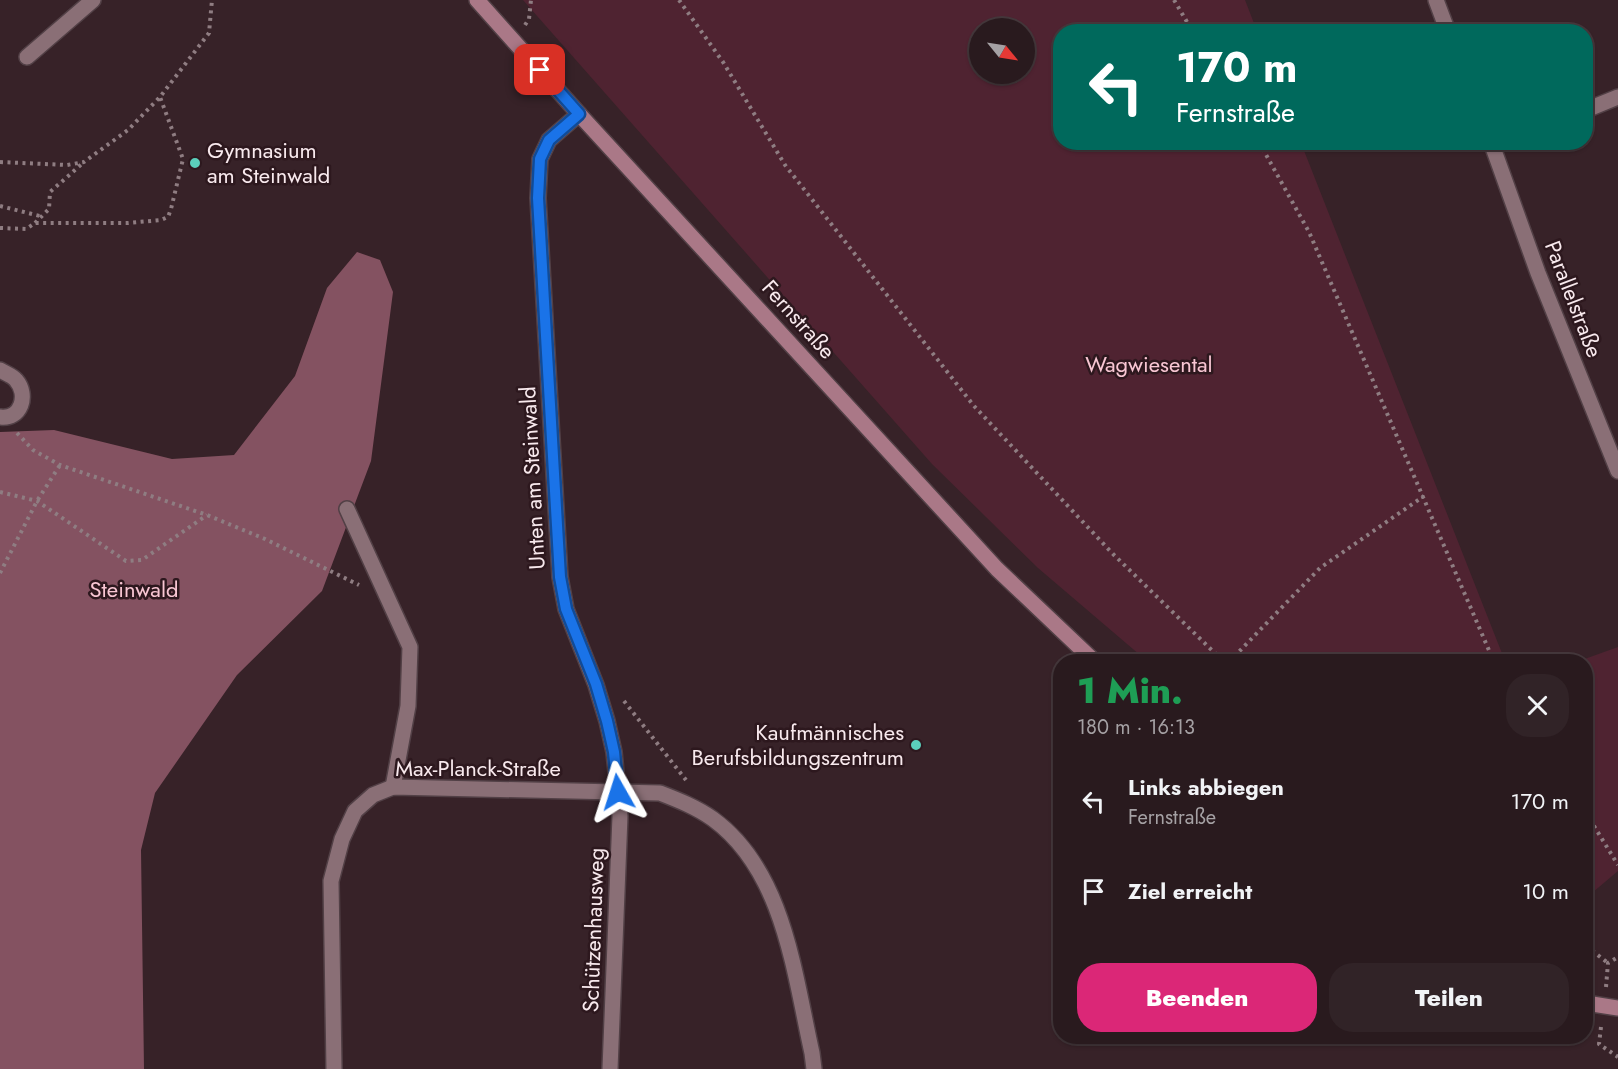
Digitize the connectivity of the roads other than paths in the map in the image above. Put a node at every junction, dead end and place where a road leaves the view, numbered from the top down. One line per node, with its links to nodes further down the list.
1 (93, 0): 5 (street)
2 (477, 0): 8 (main road, Fernstraße)
3 (1436, 0): 4 (street)
4 (1445, 24)
5 (27, 57)
6 (1618, 97): 7 (street)
7 (1593, 108)
8 (579, 114): 14 (main road, Fernstraße); 16 (street, Unten am Steinwald)
9 (1499, 150): 12 (street, Parallelstraße)
10 (0, 370): 11 (street)
11 (3, 417)
12 (1618, 471)
13 (347, 509): 15 (street)
14 (1087, 654)
15 (393, 787): 16 (street, Max-Planck-Straße); 19 (street, Max-Planck-Straße)
16 (618, 792): 20 (street, Schützenhausweg); 21 (street)
17 (1593, 1004): 18 (main road)
18 (1618, 1008)
19 (334, 1069)
20 (610, 1069)
21 (814, 1069)

